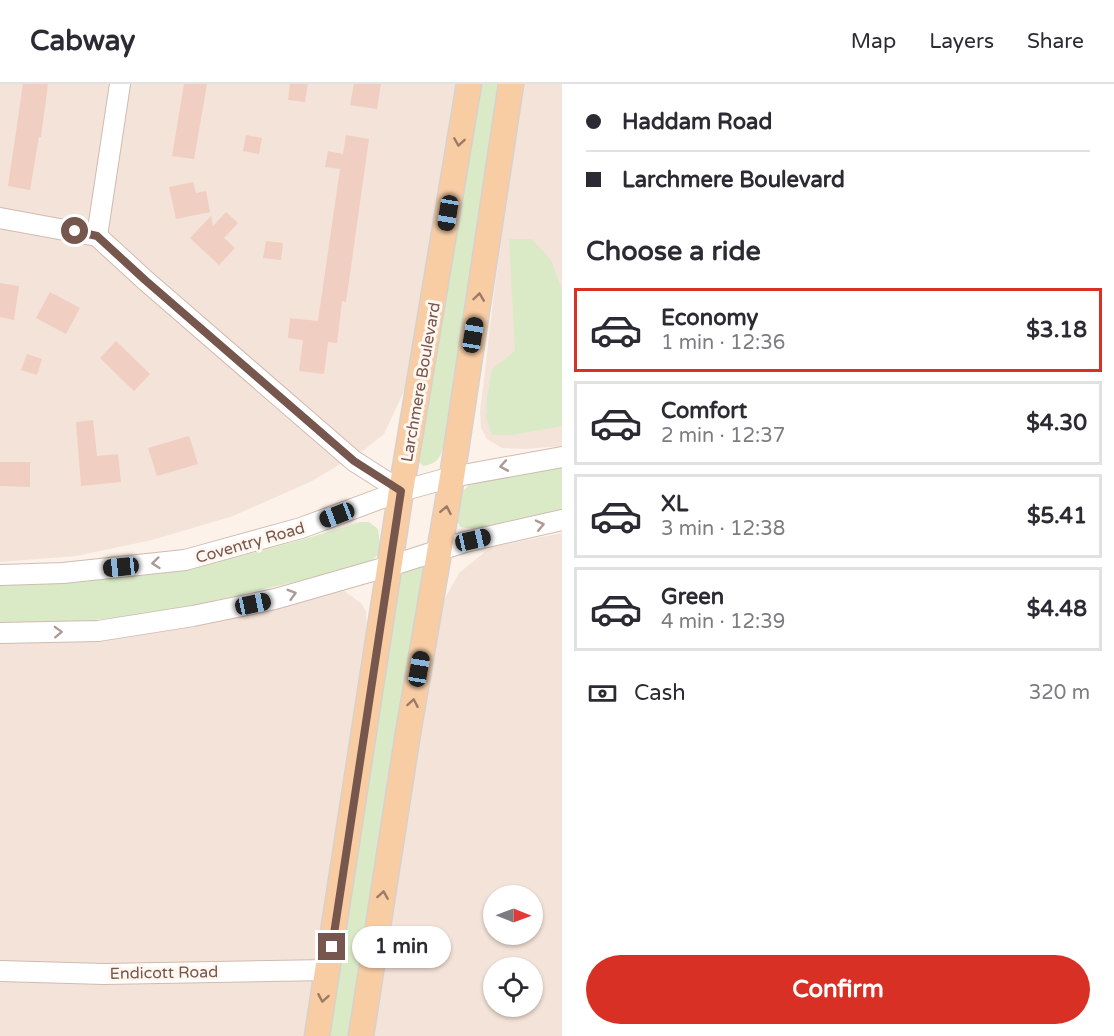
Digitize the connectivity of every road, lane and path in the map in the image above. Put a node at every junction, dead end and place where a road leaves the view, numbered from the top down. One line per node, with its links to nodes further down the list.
1 (120, 84): 5 (street)
2 (469, 84): 8 (main road, Larchmere Boulevard, one-way to 8)
3 (511, 84): 7 (main road, one-way to 3)
4 (0, 218): 5 (street)
5 (97, 236): 8 (street)
6 (562, 457): 7 (street, Coventry Road, one-way to 7)
7 (452, 477): 8 (street, Coventry Road); 10 (main road, one-way to 7)
8 (401, 491): 11 (main road, Larchmere Boulevard); 12 (street, Coventry Road, one-way to 12)
9 (562, 520): 10 (street, one-way to 9)
10 (439, 549): 11 (street); 17 (main road, one-way to 10)
11 (390, 567): 13 (street, one-way to 11); 14 (main road, Larchmere Boulevard)
12 (0, 575)
13 (0, 633)
14 (328, 970): 15 (street, Endicott Road); 16 (main road, Larchmere Boulevard, one-way to 16)
15 (0, 971)
16 (317, 1036)
17 (361, 1036)

